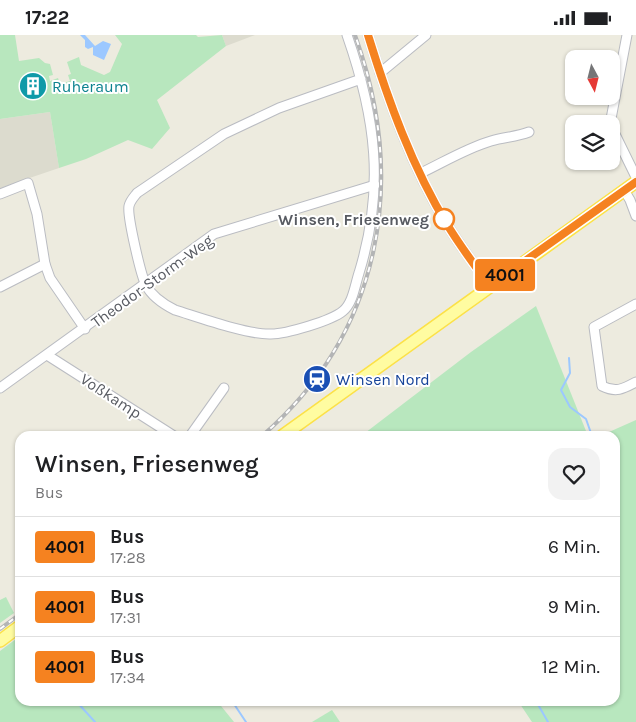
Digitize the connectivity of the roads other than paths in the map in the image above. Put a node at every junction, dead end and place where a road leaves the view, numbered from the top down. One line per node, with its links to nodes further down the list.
1 (347, 35): 6 (street)
2 (368, 35): 5 (street)
3 (426, 35): 5 (street)
4 (627, 35): 7 (street)
5 (380, 73): 10 (street)
6 (361, 79): 13 (street); 18 (street)
7 (613, 115)
8 (529, 131): 10 (street)
9 (620, 144): 11 (street)
10 (421, 173): 19 (street)
11 (636, 177)
12 (636, 182): 14 (main road)
13 (375, 185): 18 (street, Theodor-Storm-Weg); 18 (street)
14 (624, 190): 16 (street); 19 (main road)
15 (0, 193): 17 (street)
16 (636, 216)
17 (45, 265): 20 (street); 22 (street)
18 (145, 285): 22 (street, Theodor-Storm-Weg)
19 (490, 286): 29 (main road)
20 (0, 287)
21 (636, 304): 24 (street)
22 (85, 329): 23 (street, Theodor-Storm-Weg)
23 (48, 355): 26 (street, Theodor-Storm-Weg); 27 (street, Voßkamp)
24 (636, 382)
25 (224, 387): 28 (street)
26 (0, 388)
27 (166, 431)
28 (193, 431)
29 (289, 431)
30 (15, 630): 31 (main road)
31 (0, 641)

